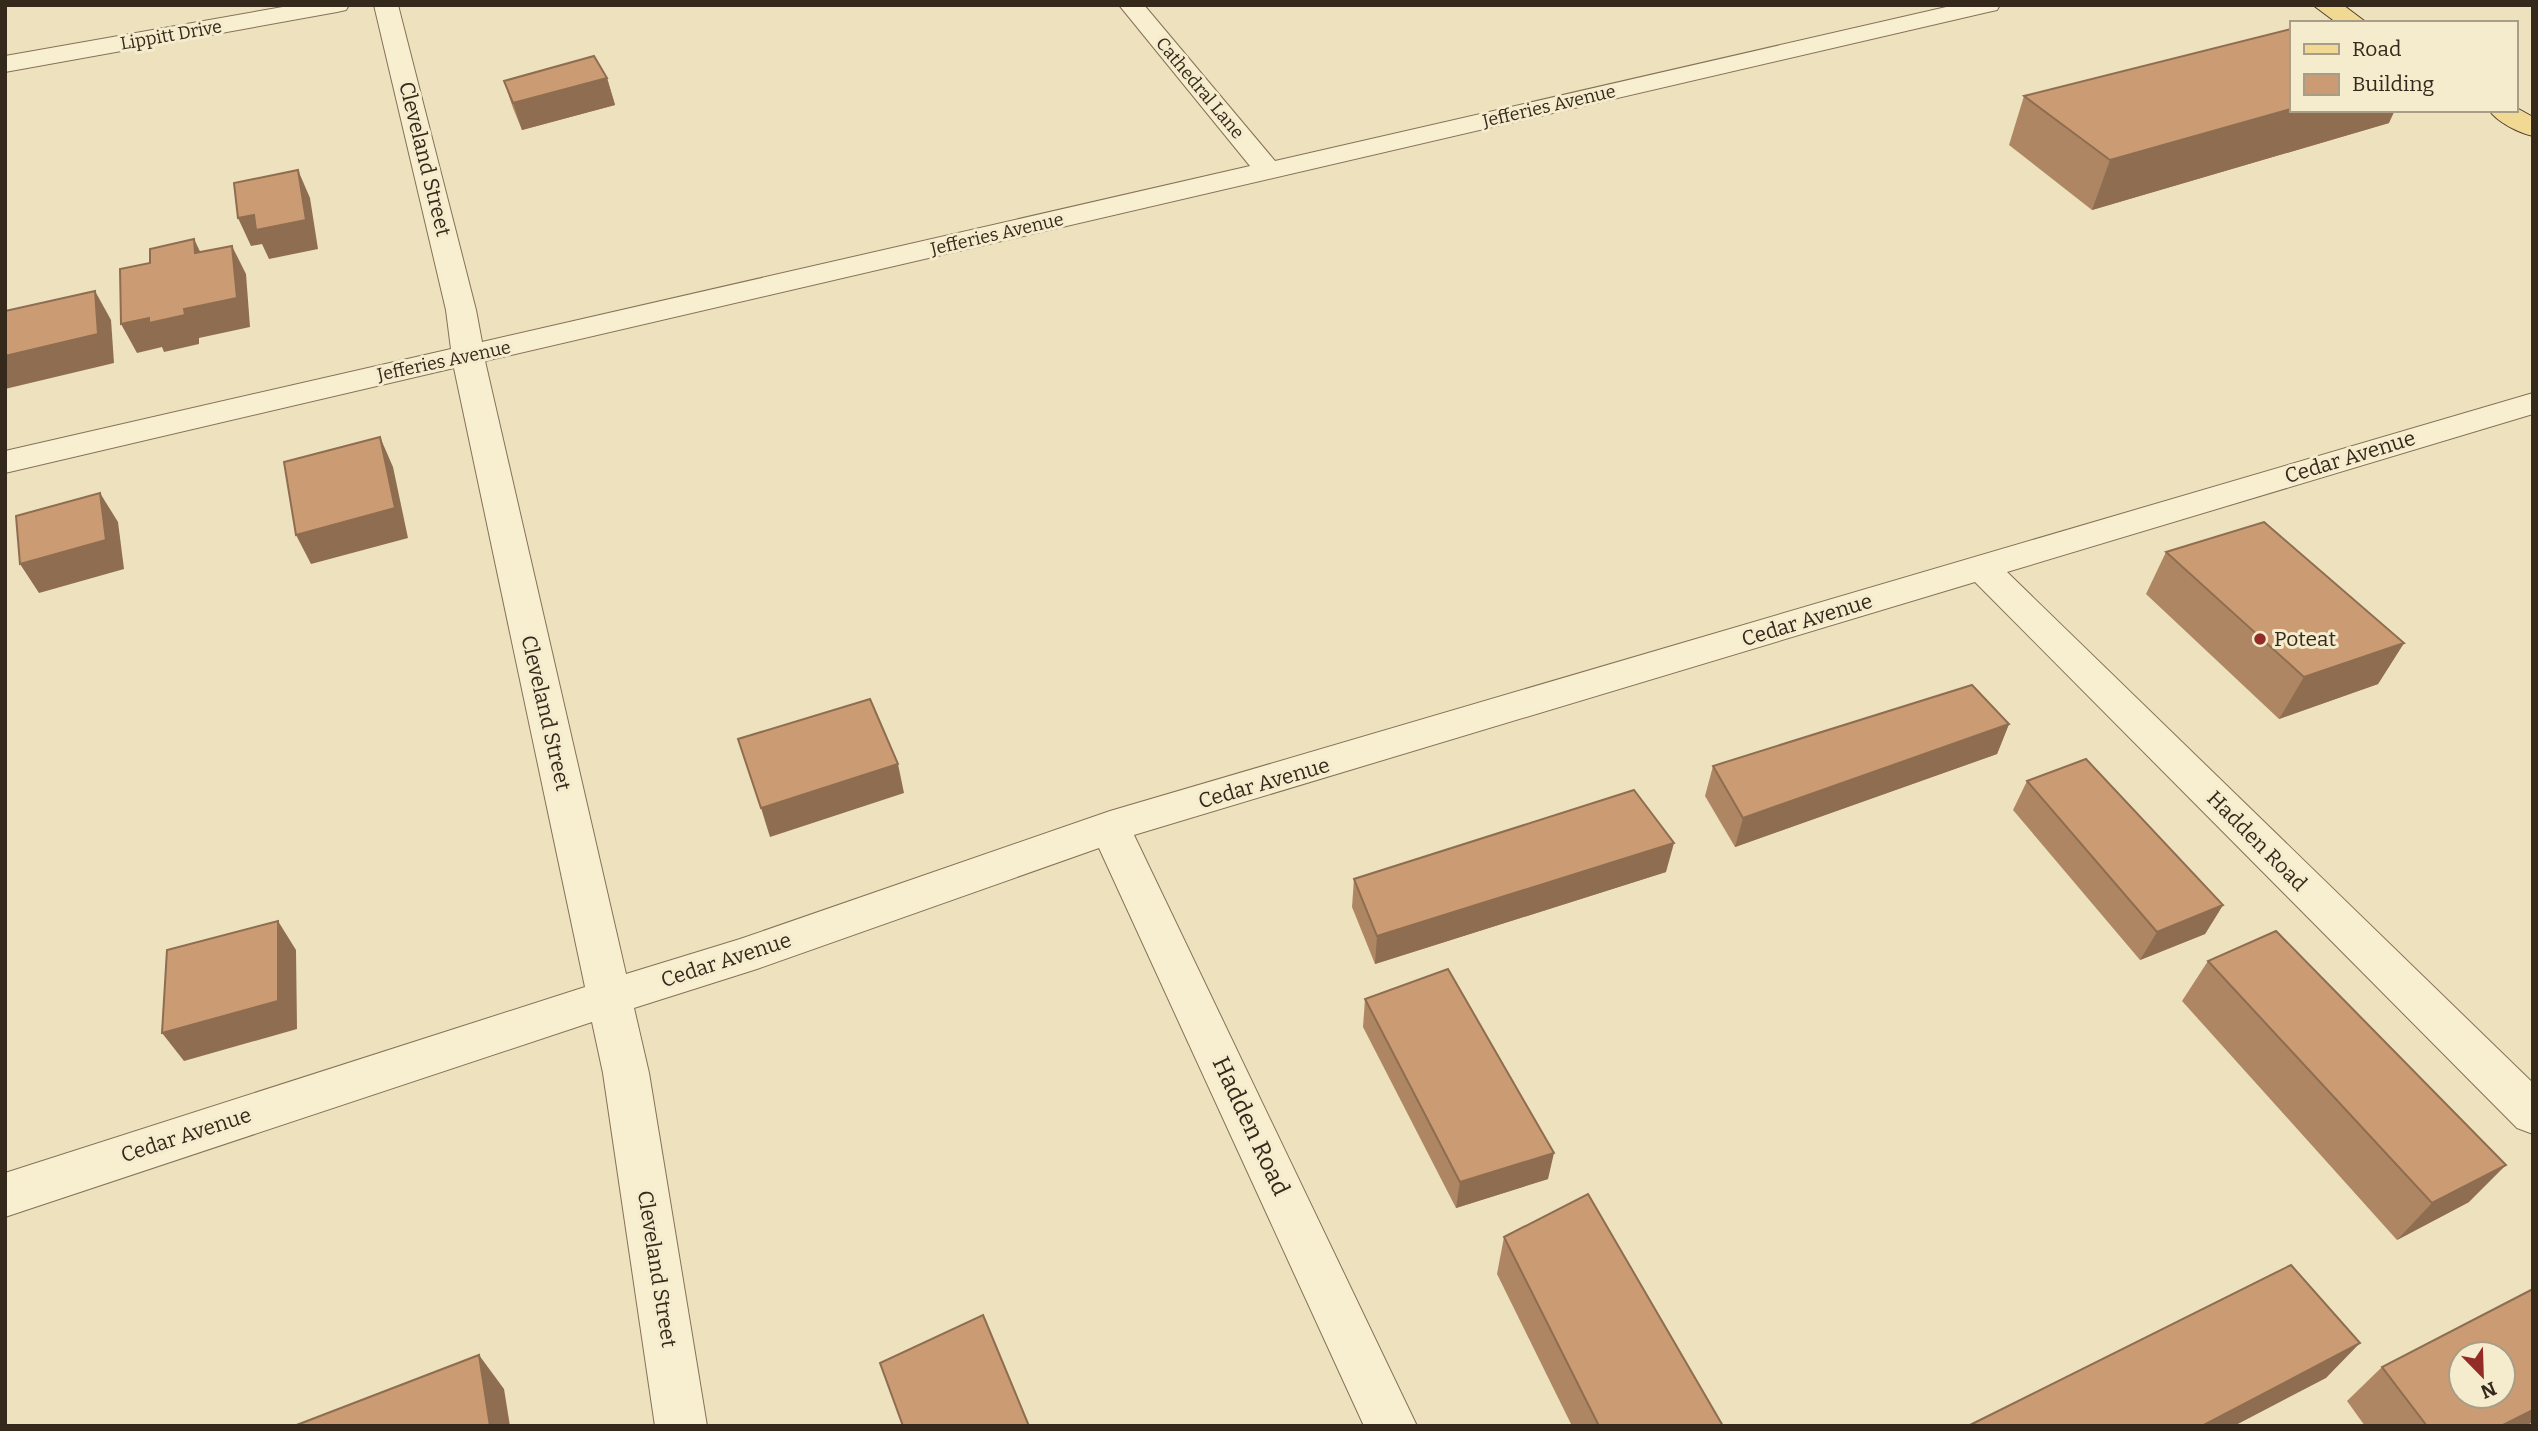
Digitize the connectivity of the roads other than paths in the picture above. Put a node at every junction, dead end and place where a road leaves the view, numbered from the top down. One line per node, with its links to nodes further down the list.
1 (337, 5): 7 (street, Lippitt Drive)
2 (386, 5): 11 (street, Cleveland Street)
3 (1131, 5): 10 (street, Cathedral Lane)
4 (1988, 5): 10 (street, Jefferies Avenue)
5 (2325, 5): 6 (main road)
6 (2352, 21)
7 (5, 64)
8 (2505, 112): 9 (main road)
9 (2533, 128)
10 (1269, 171): 11 (street, Jefferies Avenue)
11 (468, 356): 13 (street, Jefferies Avenue); 16 (street, Cleveland Street)
12 (2533, 403): 14 (street, Cedar Avenue)
13 (5, 462)
14 (1982, 568): 15 (street, Cedar Avenue); 17 (street, Hadden Road)
15 (1110, 827): 16 (street, Cedar Avenue); 20 (street, Hadden Road)
16 (610, 998): 18 (street, Cedar Avenue); 19 (street, Cleveland Street)
17 (2533, 1114)
18 (5, 1195)
19 (681, 1426)
20 (1391, 1426)

